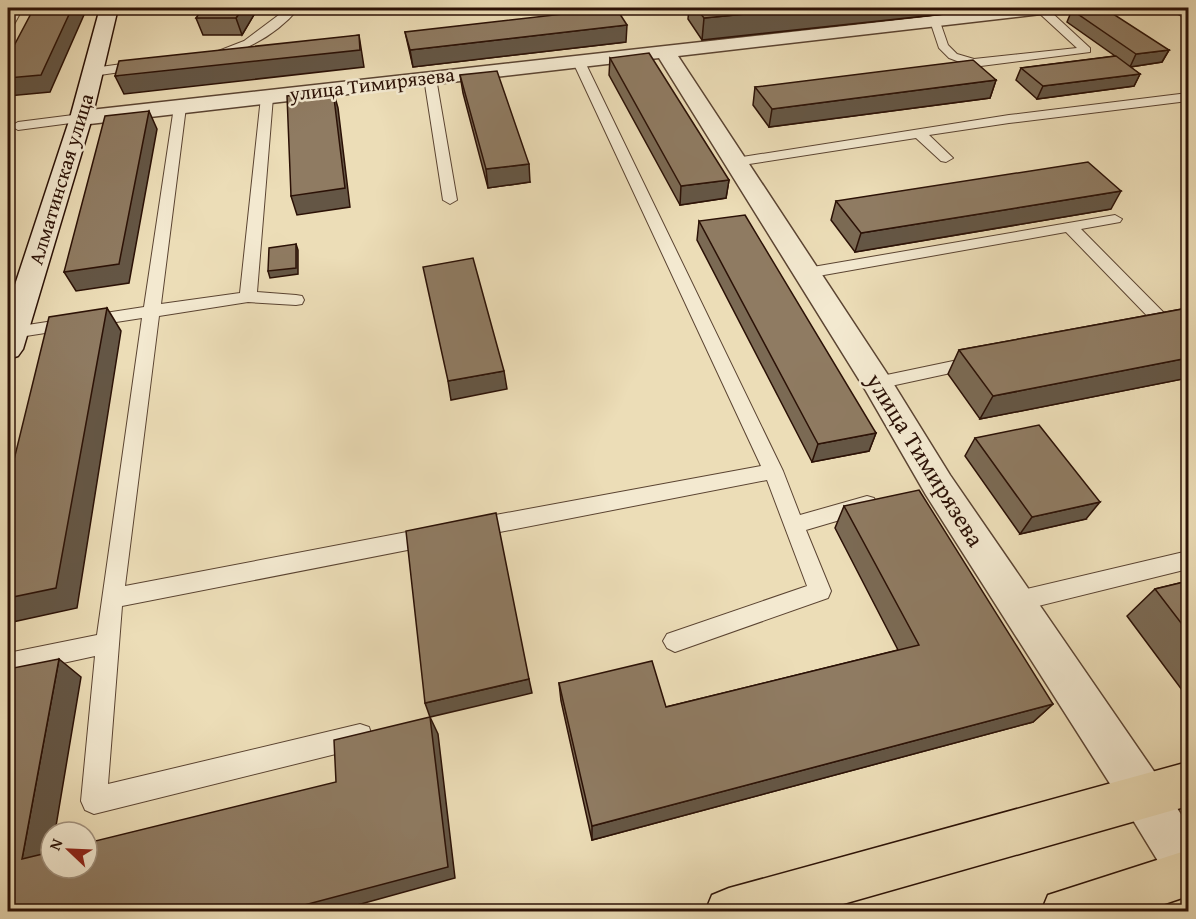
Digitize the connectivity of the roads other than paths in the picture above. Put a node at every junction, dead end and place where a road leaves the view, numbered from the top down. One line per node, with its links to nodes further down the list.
1 (18, 8): 8 (lane)
2 (110, 8): 13 (street, Алматинская улица)
3 (294, 8): 10 (lane)
4 (1046, 8): 7 (lane); 7 (lane); 9 (street, улица Тимирязева)
5 (1173, 8): 6 (lane)
6 (1188, 17)
7 (935, 21): 9 (lane)
8 (8, 27)
9 (676, 49): 11 (street, улица Тимирязева); 22 (street, улица Тимирязева)
10 (197, 57)
11 (578, 60): 14 (street, улица Тимирязева); 34 (lane)
12 (154, 63): 13 (lane)
13 (93, 72): 18 (street, Алматинская улица)
14 (430, 78): 15 (street, улица Тимирязева); 23 (lane)
15 (267, 97): 17 (street, улица Тимирязева); 27 (lane)
16 (1188, 97): 20 (lane)
17 (180, 107): 18 (street, улица Тимирязева); 29 (lane)
18 (81, 118): 19 (lane); 31 (street, Алматинская улица)
19 (18, 126)
20 (919, 134): 21 (lane); 22 (lane)
21 (946, 158)
22 (736, 162): 26 (street, улица Тимирязева)
23 (450, 200)
24 (1115, 219): 25 (lane)
25 (1070, 227): 26 (lane); 30 (lane)
26 (807, 273): 33 (street, улица Тимирязева)
27 (248, 297): 28 (lane); 29 (lane)
28 (296, 300)
29 (152, 311): 31 (lane); 38 (lane)
30 (1141, 328)
31 (10, 340)
32 (992, 359): 33 (lane)
33 (876, 383): 39 (street, улица Тимирязева)
34 (773, 471): 36 (lane); 38 (lane)
35 (883, 500): 36 (lane)
36 (794, 525): 40 (lane)
37 (1188, 560): 39 (lane)
38 (112, 598): 41 (lane)
39 (1014, 602): 45 (street, улица Тимирязева)
40 (675, 641)
41 (108, 643): 42 (lane); 43 (lane)
42 (8, 664)
43 (378, 732)
44 (1188, 784): 45 (main road)
45 (1144, 796): 46 (street, улица Тимирязева); 48 (main road)
46 (1188, 868)
47 (1188, 873): 49 (main road)
48 (729, 912)
49 (1065, 912)

